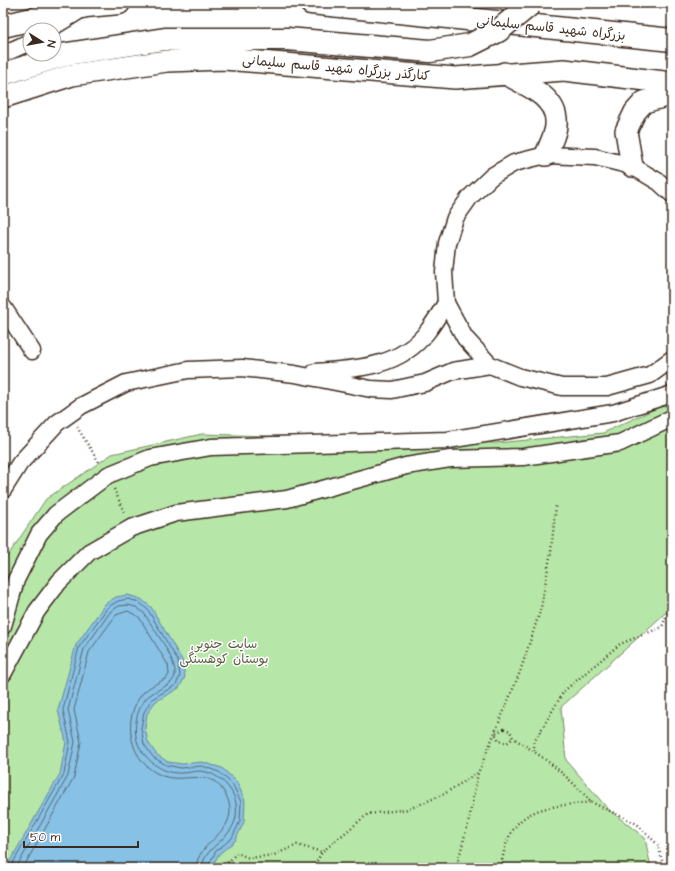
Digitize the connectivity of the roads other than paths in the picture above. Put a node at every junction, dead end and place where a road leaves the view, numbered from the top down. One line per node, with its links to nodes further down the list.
1 (119, 3): 4 (highway)
2 (312, 3): 7 (highway, بزرگراه شهید قاسم سلیمانی)
3 (532, 3): 11 (highway, bridge)
4 (86, 6): 5 (street); 6 (highway)
5 (61, 22)
6 (3, 26)
7 (672, 40)
8 (22, 46): 9 (street)
9 (3, 54)
10 (503, 73): 12 (main road, کنارگذر بزرگراه شهید قاسم سلیمانی); 13 (main road, کنارگذر بزرگراه شهید قاسم سلیمانی); 15 (main road)
11 (3, 74)
12 (672, 83)
13 (3, 97)
14 (672, 97): 16 (main road)
15 (546, 155): 16 (street); 18 (street)
16 (632, 166): 17 (street)
17 (672, 194)
18 (446, 303): 22 (street); 23 (street)
19 (3, 307): 20 (street)
20 (32, 351)
21 (672, 359): 22 (street)
22 (490, 365): 23 (street)
23 (295, 374): 26 (street)
24 (672, 394): 27 (street)
25 (672, 418): 28 (street)
26 (3, 490)
27 (3, 626)
28 (3, 674)

